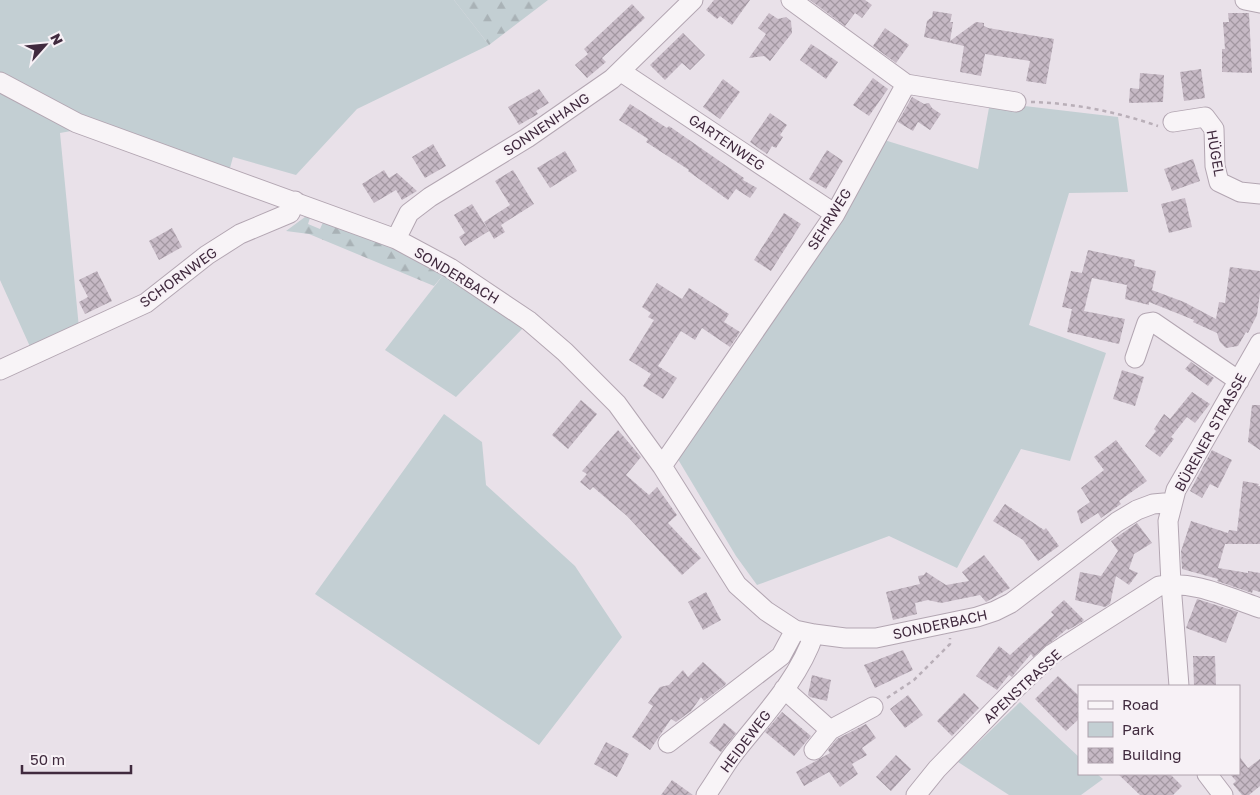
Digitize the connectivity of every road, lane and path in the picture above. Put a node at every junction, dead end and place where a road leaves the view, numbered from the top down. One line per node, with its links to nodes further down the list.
1 (693, 0): 5 (street, SONNENHANG)
2 (791, 0): 7 (street)
3 (1244, 0): 4 (street)
4 (1260, 3)
5 (620, 70): 12 (street, GARTENWEG); 13 (street, SONNENHANG)
6 (0, 82): 11 (street, SONDERBACH)
7 (906, 84): 8 (street); 12 (street, SEHRWEG)
8 (1016, 102): 9 (path)
9 (1173, 122): 10 (street, HÜGEL)
10 (1260, 194)
11 (295, 201): 13 (street, SONDERBACH); 16 (street, SCHORNWEG)
12 (835, 214): 18 (street, SEHRWEG)
13 (396, 239): 18 (street, SONDERBACH)
14 (1260, 343): 17 (street, BÜRENER STRASSE)
15 (1135, 358): 17 (street)
16 (0, 370)
17 (1239, 381): 19 (street, BÜRENER STRASSE)
18 (662, 466): 23 (street, SONDERBACH)
19 (1172, 504): 20 (street, BÜRENER STRASSE); 22 (street, SONDERBACH)
20 (1171, 584): 21 (street); 25 (street, BÜRENER STRASSE); 33 (street, APENSTRASSE)
21 (1260, 608)
22 (949, 623): 24 (street, SONDERBACH); 27 (path)
23 (795, 630): 24 (street, SONDERBACH); 29 (street)
24 (814, 634): 26 (street, HEIDEWEG)
25 (1179, 685)
26 (784, 689): 28 (street); 32 (street, HEIDEWEG)
27 (873, 708): 28 (street)
28 (830, 730): 30 (street)
29 (668, 743)
30 (814, 750)
31 (1208, 775): 34 (street)
32 (706, 795)
33 (916, 795)
34 (1223, 795)

